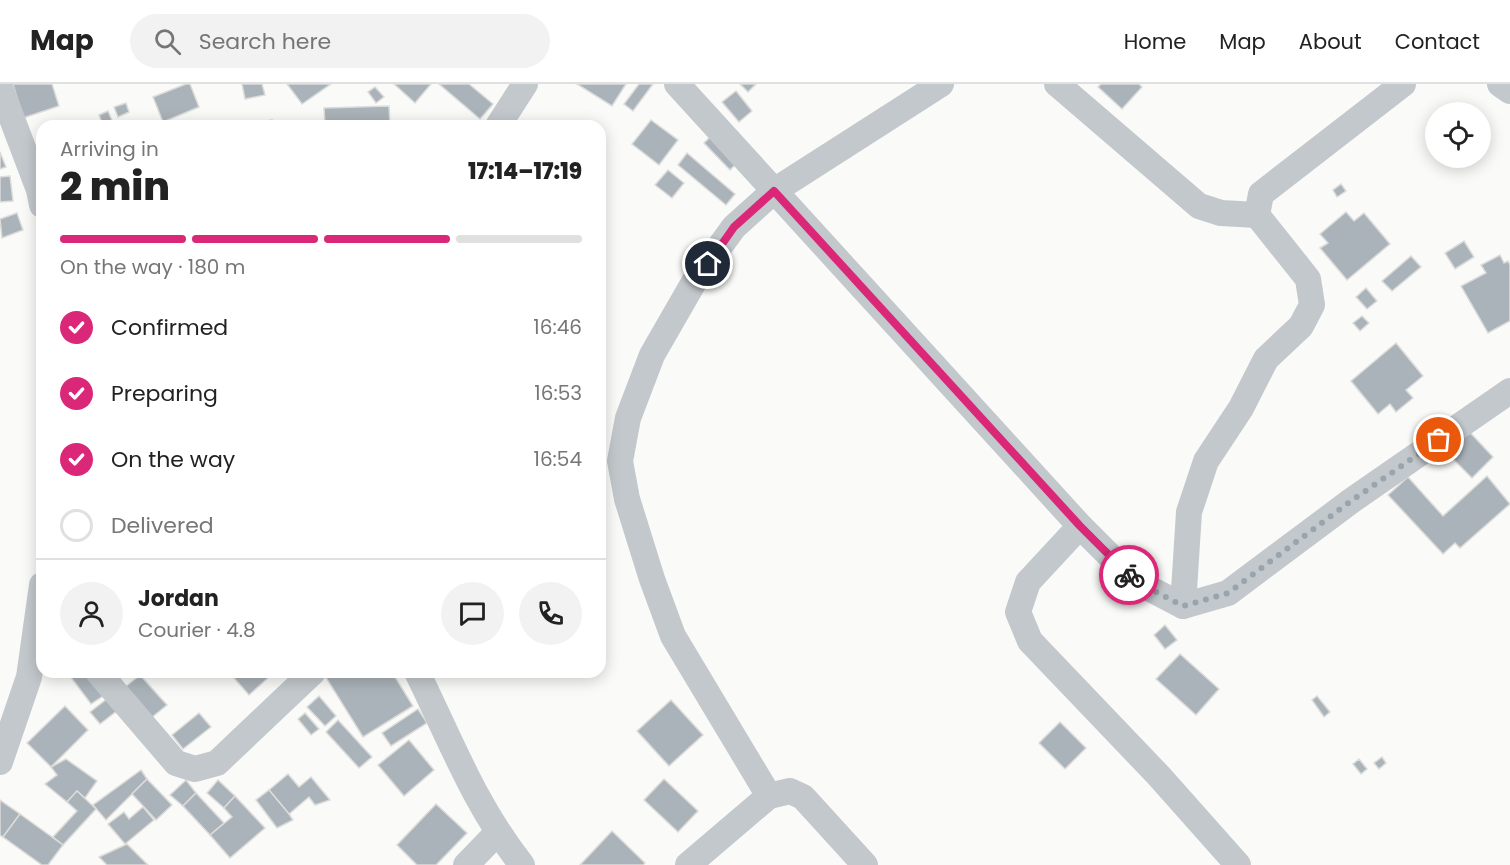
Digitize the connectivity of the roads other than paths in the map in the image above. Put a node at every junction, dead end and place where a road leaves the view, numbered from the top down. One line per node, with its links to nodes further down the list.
1 (525, 84): 9 (street)
2 (677, 84): 11 (street)
3 (941, 84): 11 (street)
4 (1056, 84): 12 (street)
5 (1403, 84): 12 (street)
6 (1500, 84): 8 (street)
7 (0, 87): 10 (street)
8 (1510, 91)
9 (502, 120)
10 (36, 182)
11 (774, 191): 14 (street); 21 (street)
12 (1257, 215): 15 (street)
13 (1510, 391): 15 (street)
14 (1080, 526): 15 (street); 27 (street)
15 (1183, 606)
16 (36, 632): 20 (street)
17 (103, 678): 18 (street)
18 (307, 678)
19 (420, 678): 22 (street)
20 (0, 762)
21 (769, 796): 25 (street); 26 (street)
22 (496, 833): 23 (street); 24 (street)
23 (466, 865)
24 (522, 865)
25 (688, 865)
26 (865, 865)
27 (1238, 865)

